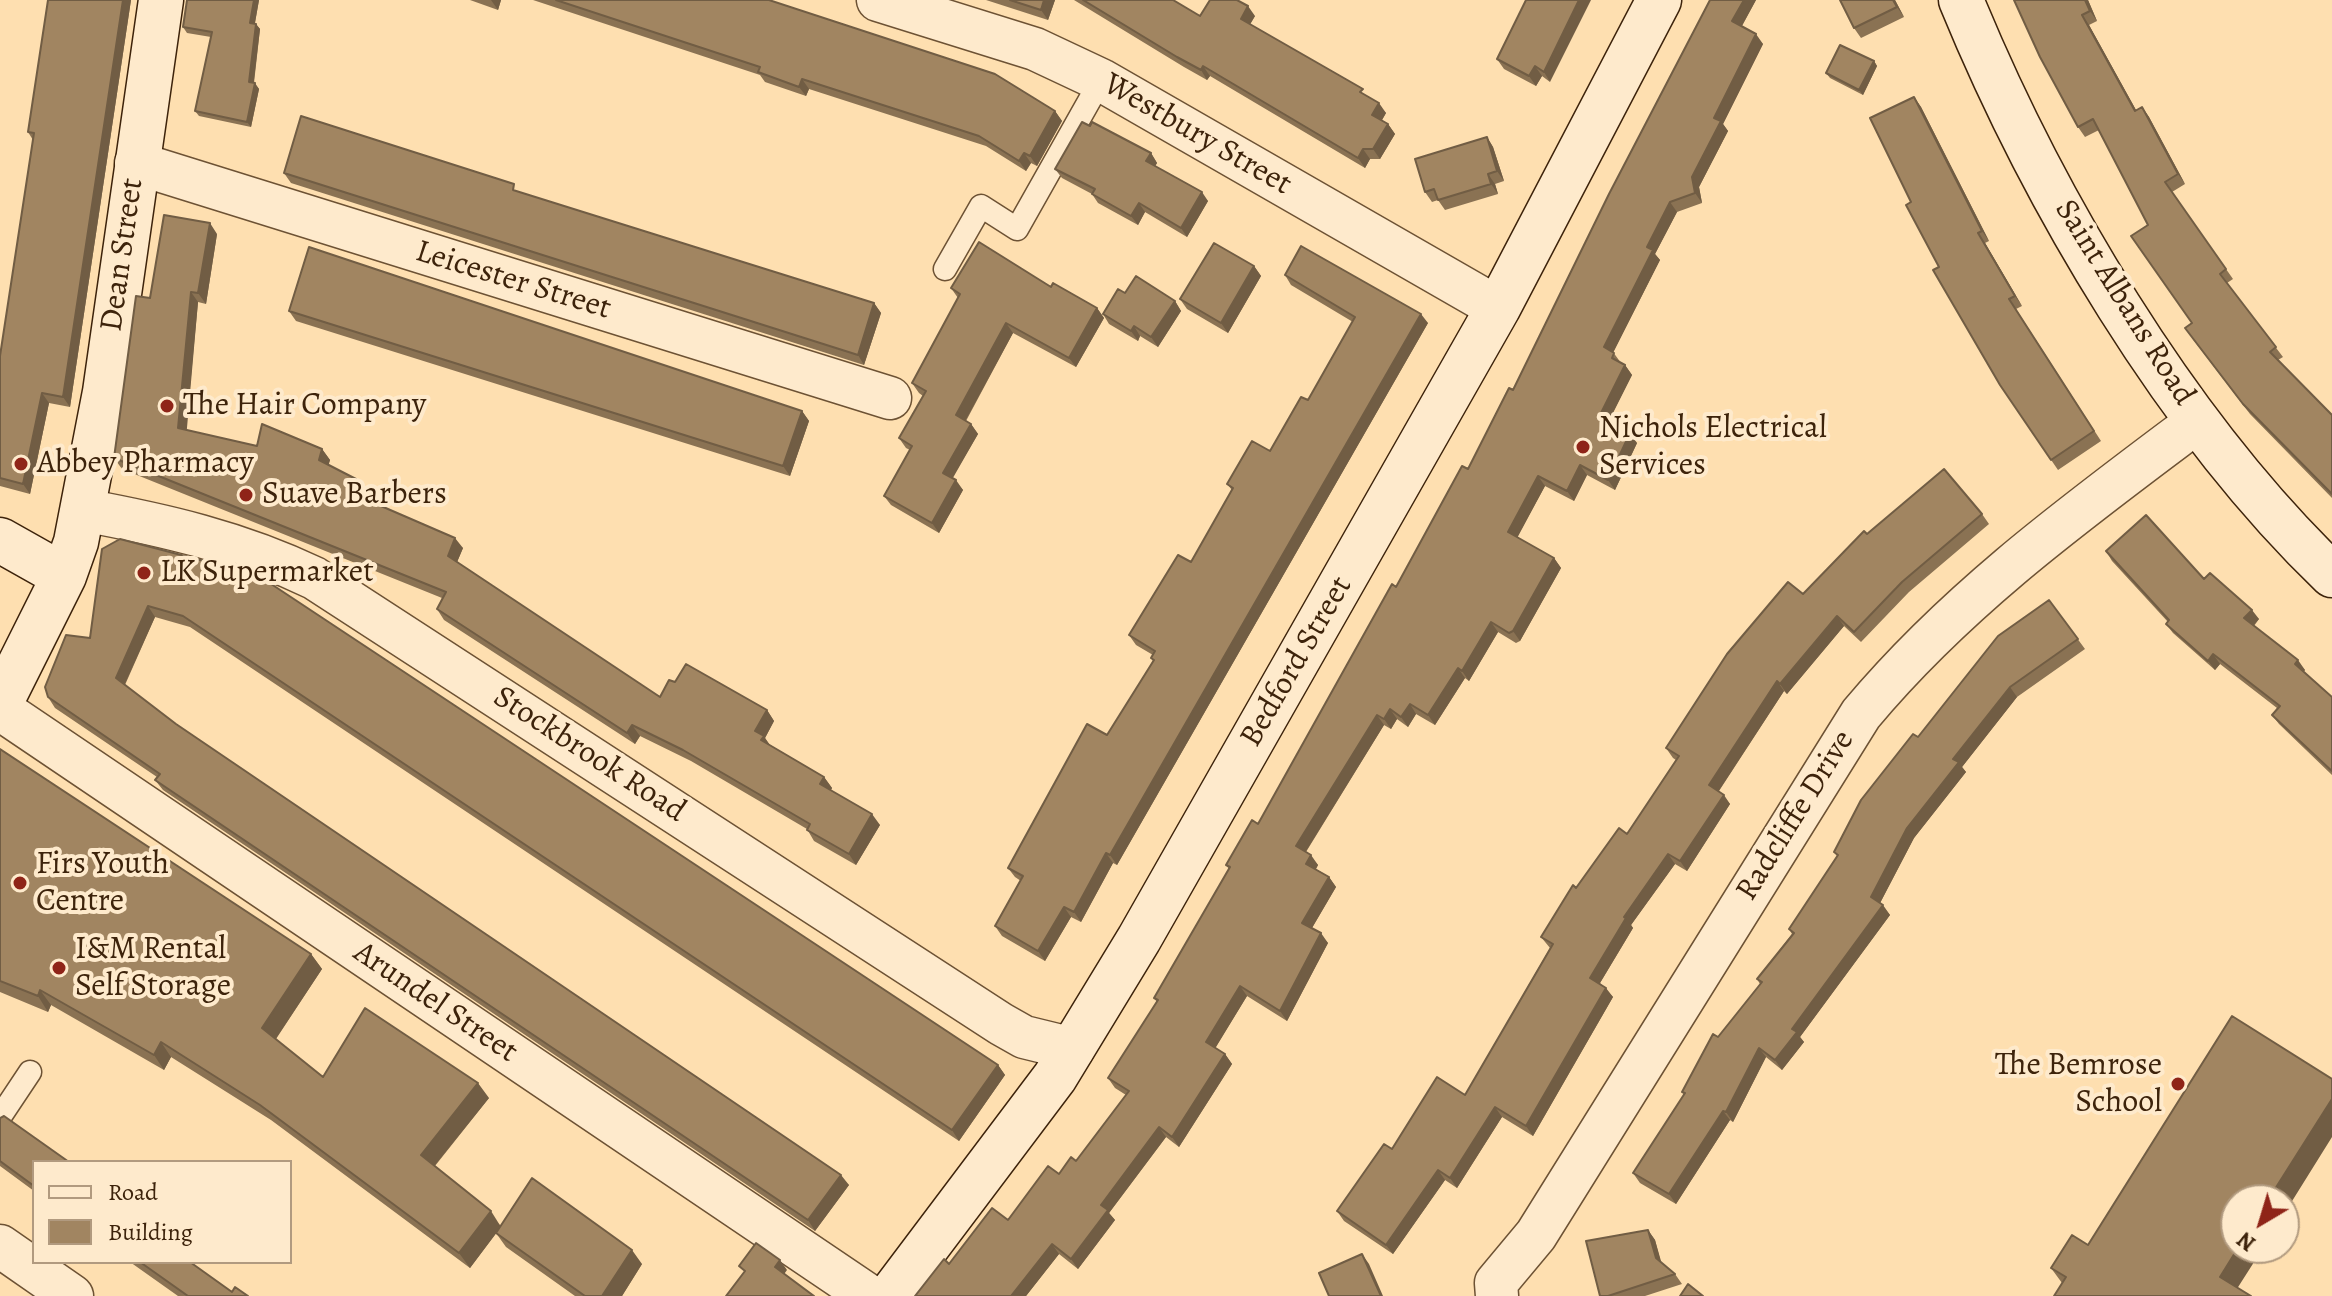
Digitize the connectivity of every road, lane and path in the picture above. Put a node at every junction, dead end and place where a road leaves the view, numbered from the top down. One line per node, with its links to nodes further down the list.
1 (161, 0): 6 (street, Dean Street)
2 (878, 0): 5 (street, Westbury Street)
3 (1659, 0): 8 (street, Bedford Street)
4 (1961, 0): 10 (street, Saint Albans Road)
5 (1101, 80): 7 (lane); 8 (street, Westbury Street)
6 (136, 163): 9 (street, Leicester Street); 11 (street, Dean Street)
7 (945, 269)
8 (1498, 308): 16 (street, Bedford Street)
9 (890, 398)
10 (2198, 421): 13 (street, Saint Albans Road); 23 (street, Radcliffe Drive)
11 (83, 510): 14 (street, Dean Street); 16 (street, Stockbrook Road)
12 (0, 540): 14 (street)
13 (2332, 575)
14 (64, 576): 15 (street, Dean Street)
15 (0, 707): 21 (street, Arundel Street)
16 (1073, 1049): 22 (street, Bedford Street)
17 (30, 1072): 18 (lane)
18 (0, 1117)
19 (0, 1246): 20 (street)
20 (72, 1296)
21 (869, 1296)
22 (890, 1296)
23 (1497, 1296)

